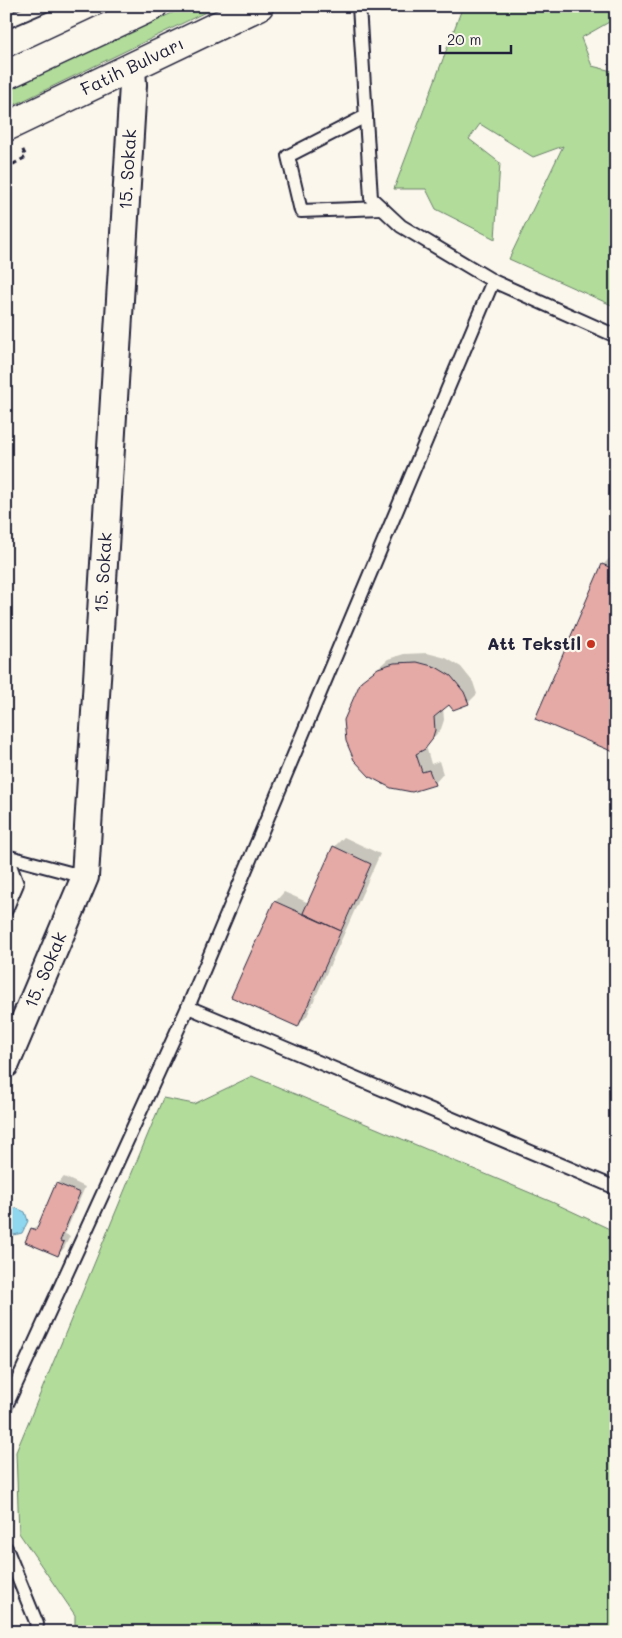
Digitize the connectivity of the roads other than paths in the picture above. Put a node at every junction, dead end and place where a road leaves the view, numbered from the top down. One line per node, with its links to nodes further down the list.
1 (43, 6): 5 (lane)
2 (258, 6): 6 (main road, Fatih Bulvarı)
3 (360, 6): 8 (lane)
4 (144, 7): 7 (main road)
5 (6, 22)
6 (132, 68): 9 (main road, Fatih Bulvarı); 14 (street, 15. Sokak)
7 (6, 75)
8 (366, 116): 10 (lane); 10 (lane)
9 (12, 134)
10 (382, 208): 11 (lane)
11 (493, 281): 12 (lane); 16 (lane)
12 (616, 336)
13 (7, 855): 14 (lane); 15 (lane)
14 (85, 876): 17 (street, 15. Sokak)
15 (6, 910)
16 (188, 1007): 18 (lane); 19 (lane)
17 (6, 1064)
18 (615, 1187)
19 (6, 1406)
20 (6, 1548): 21 (lane)
21 (35, 1632)

